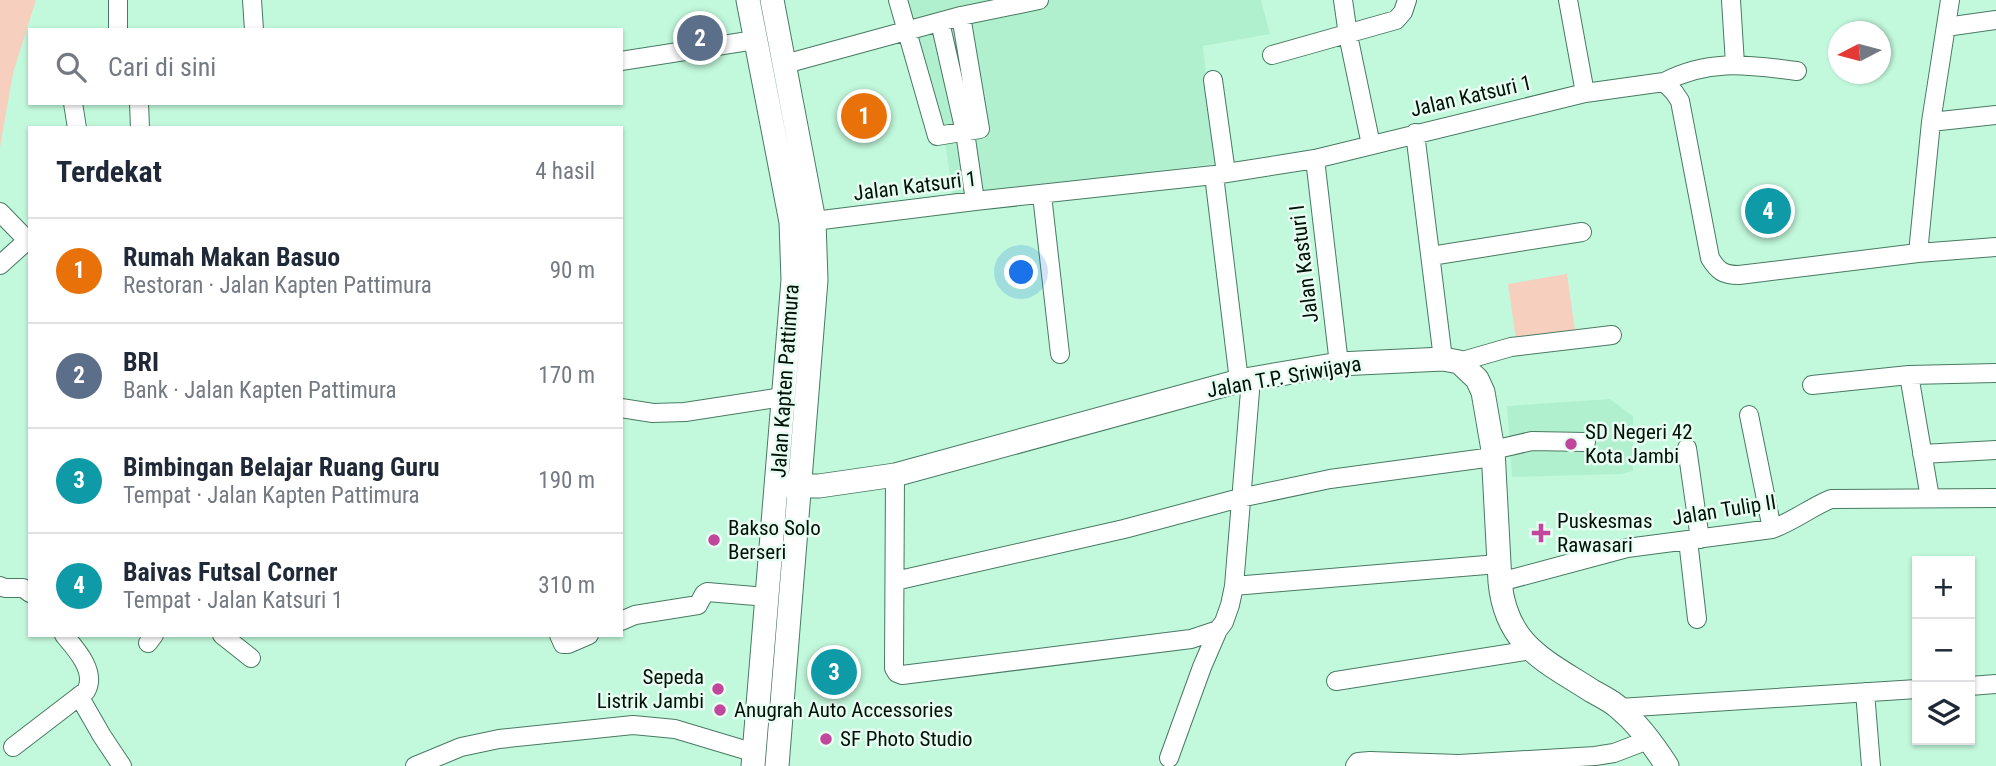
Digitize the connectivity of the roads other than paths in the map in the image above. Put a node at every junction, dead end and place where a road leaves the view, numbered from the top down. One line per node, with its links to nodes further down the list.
1 (118, 0): 16 (street)
2 (252, 0): 17 (street)
3 (747, 0): 20 (main road, Jalan Kapten Pattimura)
4 (772, 0): 23 (main road, Jalan Kapten Pattimura)
5 (898, 0): 18 (street)
6 (1039, 0): 12 (street)
7 (1343, 0): 19 (street)
8 (1407, 0): 19 (street)
9 (1568, 0): 28 (street)
10 (1731, 0): 24 (street)
11 (1950, 0): 15 (street)
12 (961, 16): 14 (street); 35 (street)
13 (1996, 20): 15 (street)
14 (940, 22): 18 (street); 35 (street)
15 (1946, 27): 32 (street)
16 (118, 28)
17 (254, 28)
18 (906, 31): 23 (street); 35 (street)
19 (1348, 35): 21 (street); 37 (street)
20 (755, 40): 22 (street); 59 (main road, Jalan Kapten Pattimura)
21 (1272, 55)
22 (623, 61)
23 (785, 64): 43 (main road, Jalan Kapten Pattimura)
24 (1735, 64): 25 (street, Jalan Katsuri 1); 27 (street, Jalan Katsuri 1)
25 (1797, 71)
26 (1213, 80): 39 (street)
27 (1664, 82): 28 (street, Jalan Katsuri 1); 48 (street)
28 (1585, 93): 36 (street, Jalan Katsuri 1)
29 (73, 105): 33 (street)
30 (139, 105): 34 (street)
31 (1996, 115): 32 (street)
32 (1931, 122): 48 (street)
33 (77, 126)
34 (140, 126)
35 (965, 132): 41 (street)
36 (1415, 133): 37 (street, Jalan Katsuri 1); 49 (street)
37 (1371, 145): 38 (street, Jalan Katsuri 1)
38 (1315, 159): 39 (street, Jalan Katsuri 1); 54 (street, Jalan Kasturi I)
39 (1220, 174): 40 (street, Jalan Katsuri 1); 57 (street)
40 (1042, 195): 41 (street, Jalan Katsuri 1); 52 (street)
41 (975, 201): 43 (street, Jalan Katsuri 1)
42 (0, 212): 45 (street)
43 (814, 221): 69 (main road, Jalan Kapten Pattimura)
44 (1582, 232): 49 (street)
45 (28, 240)
46 (28, 242): 50 (street)
47 (1996, 247): 48 (street)
48 (1918, 253)
49 (1431, 256): 53 (street)
50 (0, 265)
51 (1612, 335): 53 (street)
52 (1059, 354)
53 (1451, 361): 54 (main road, Jalan T.P. Sriwijaya); 65 (main road)
54 (1339, 364): 57 (main road, Jalan T.P. Sriwijaya)
55 (1996, 373): 56 (street)
56 (1909, 375): 58 (street); 66 (street)
57 (1245, 380): 67 (main road, Jalan T.P. Sriwijaya); 70 (street)
58 (1812, 385)
59 (783, 397): 60 (street); 68 (main road, Jalan Kapten Pattimura)
60 (623, 408)
61 (1749, 415): 73 (street)
62 (1586, 442): 65 (street)
63 (1687, 448): 74 (street)
64 (1996, 450): 66 (street)
65 (1493, 454): 70 (street); 75 (main road)
66 (1922, 454): 71 (street)
67 (895, 475): 69 (main road, Jalan T.P. Sriwijaya); 76 (street)
68 (777, 485): 69 (main road, Jalan T.P. Sriwijaya); 80 (main road, Jalan Kapten Pattimura)
69 (801, 487): 103 (main road, Jalan Kapten Pattimura)
70 (1240, 498): 76 (street); 78 (street)
71 (1930, 498): 72 (street, Jalan Tulip II); 73 (street, Jalan Tulip II)
72 (1996, 498)
73 (1772, 529): 74 (street, Jalan Tulip II)
74 (1694, 540): 75 (street, Jalan Tulip II); 81 (street)
75 (1499, 573): 78 (street, Jalan Tulip II); 88 (main road)
76 (895, 581): 83 (street)
77 (0, 586): 79 (street)
78 (1234, 586): 83 (street)
79 (28, 591)
80 (768, 597): 82 (street); 100 (main road, Jalan Kapten Pattimura)
81 (1696, 619)
82 (623, 620)
83 (1218, 630): 99 (street)
84 (66, 637): 95 (street)
85 (225, 637): 89 (street)
86 (560, 637): 87 (street)
87 (584, 637)
88 (1531, 650): 90 (street); 96 (main road)
89 (251, 658)
90 (1336, 681)
91 (1996, 684): 92 (street)
92 (1975, 686)
93 (1912, 689): 94 (street)
94 (1866, 692): 96 (street); 106 (street)
95 (79, 696): 98 (street); 101 (street)
96 (1619, 708): 97 (main road)
97 (1648, 740): 104 (street); 105 (main road)
98 (13, 747)
99 (1168, 758)
100 (754, 759): 102 (street)
101 (122, 766)
102 (415, 766)
103 (777, 766)
104 (1355, 766)
105 (1667, 766)
106 (1871, 766)

